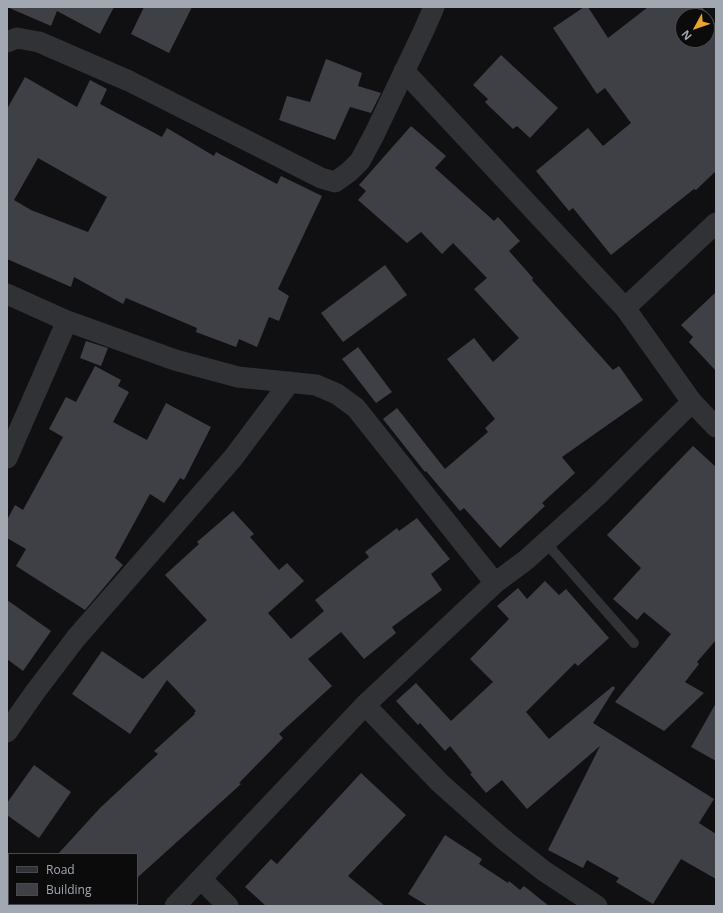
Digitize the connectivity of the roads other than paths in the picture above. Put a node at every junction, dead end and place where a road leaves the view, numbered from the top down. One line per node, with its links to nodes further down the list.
1 (434, 7): 3 (street)
2 (7, 42): 3 (street)
3 (404, 71): 6 (street)
4 (716, 224): 6 (street)
5 (7, 294): 7 (street)
6 (625, 308): 9 (street)
7 (67, 321): 8 (street); 11 (street)
8 (290, 382): 13 (street); 16 (street)
9 (692, 402): 10 (street); 12 (street)
10 (716, 427)
11 (7, 458)
12 (546, 543): 13 (street); 14 (lane)
13 (495, 583): 15 (street)
14 (634, 643)
15 (365, 705): 17 (street); 20 (street)
16 (7, 732)
17 (201, 880): 18 (street); 19 (street)
18 (176, 906)
19 (228, 906)
20 (597, 906)

